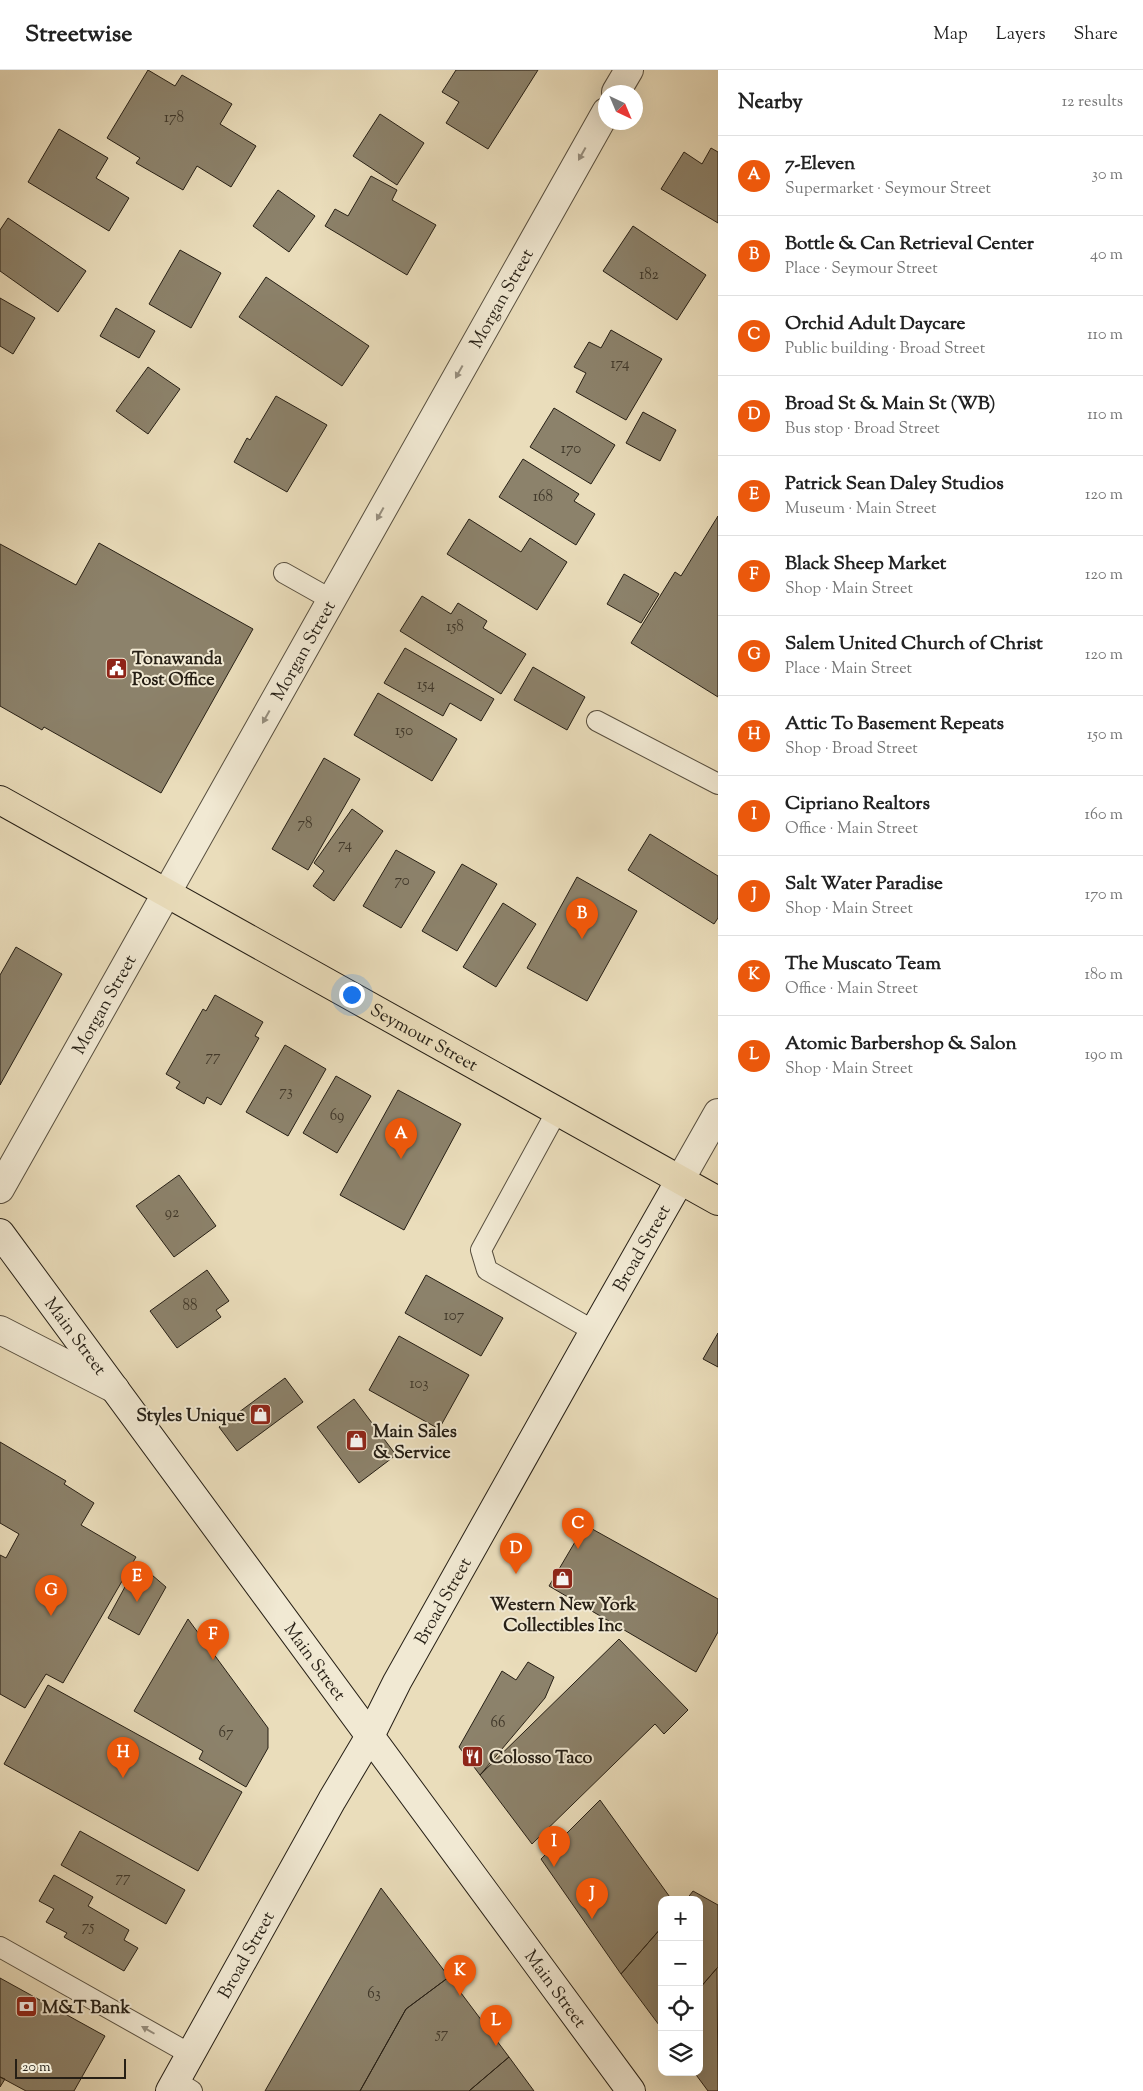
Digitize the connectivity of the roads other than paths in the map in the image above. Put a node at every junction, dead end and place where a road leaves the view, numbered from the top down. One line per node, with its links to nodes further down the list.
1 (629, 70): 2 (street)
2 (620, 85)
3 (598, 126): 5 (street, Morgan Street, one-way to 5)
4 (284, 573): 5 (lane)
5 (332, 600): 9 (street, Morgan Street, one-way to 9)
6 (597, 721): 7 (lane)
7 (718, 784)
8 (0, 800): 9 (main road, Seymour Street)
9 (166, 894): 10 (main road, Seymour Street); 13 (street, Morgan Street)
10 (556, 1111): 12 (main road, Seymour Street); 17 (lane)
11 (718, 1112): 12 (street, Broad Street)
12 (680, 1180): 14 (main road, Seymour Street); 17 (street, Broad Street)
13 (0, 1189)
14 (718, 1202)
15 (0, 1233): 18 (street, Main Street)
16 (0, 1330): 18 (street)
17 (594, 1331): 19 (street, Broad Street)
18 (115, 1389): 19 (street, Main Street)
19 (370, 1736): 21 (street, Broad Street); 23 (street, Main Street)
20 (0, 1947): 21 (lane, one-way to 20)
21 (190, 2054): 22 (street, Broad Street)
22 (179, 2088)
23 (631, 2091)

